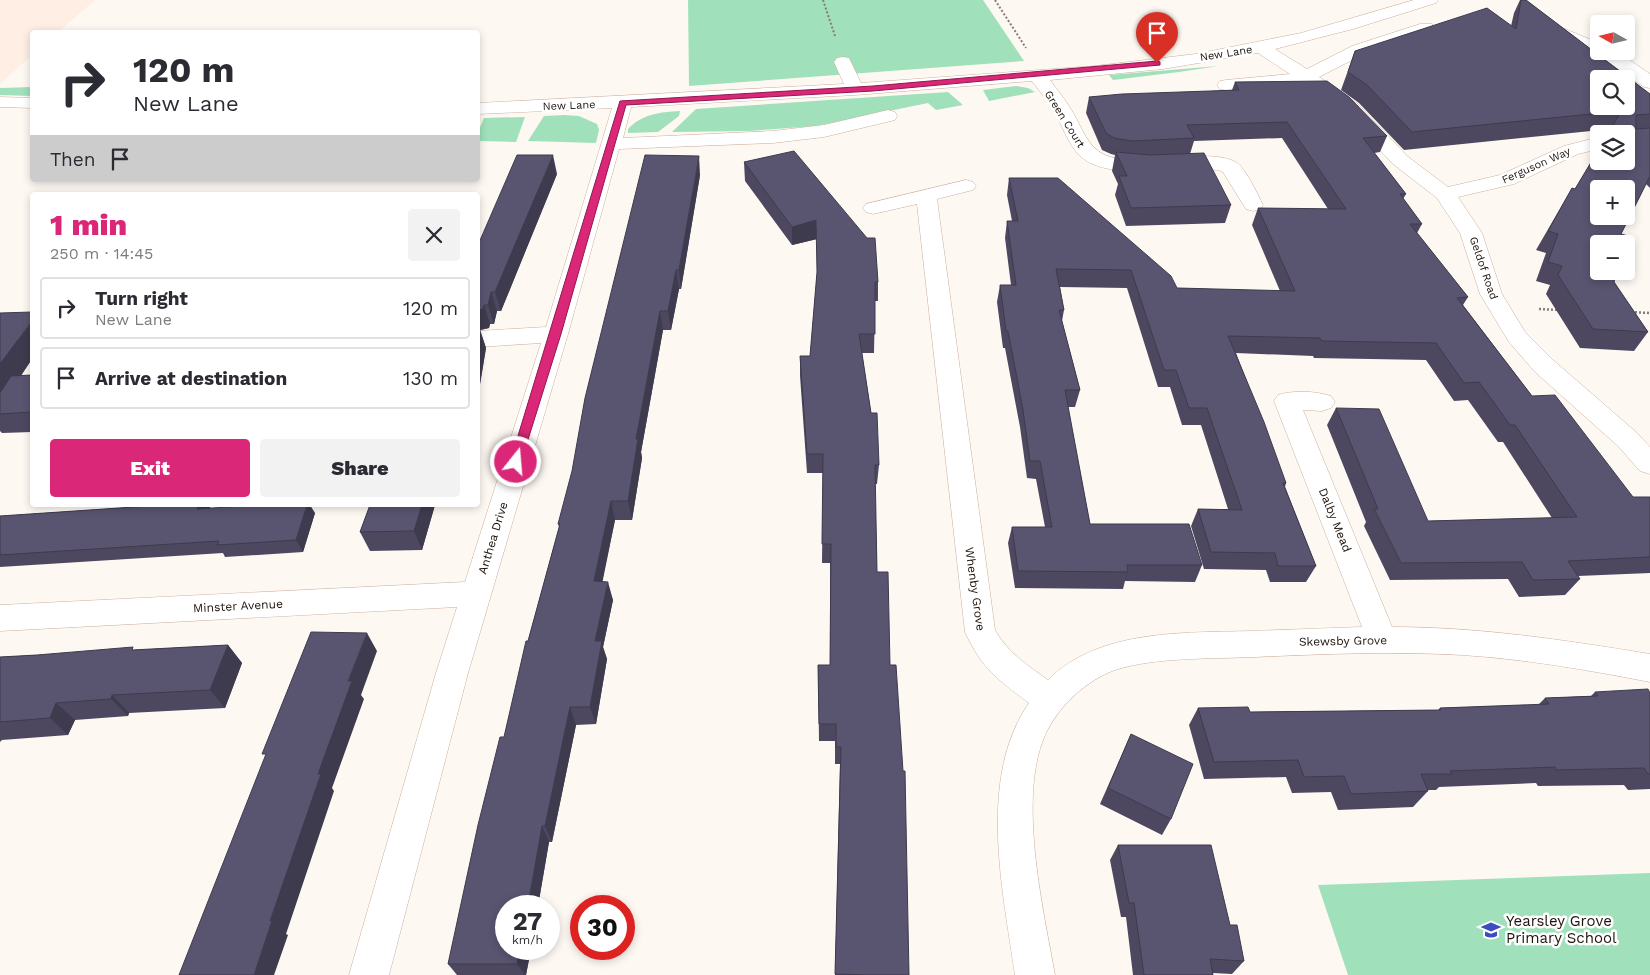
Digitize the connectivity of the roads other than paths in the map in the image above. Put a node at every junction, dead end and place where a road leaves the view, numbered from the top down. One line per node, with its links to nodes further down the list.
1 (1430, 0): 5 (street, New Lane)
2 (1548, 27): 4 (street)
3 (1426, 28): 11 (street)
4 (1590, 45)
5 (1261, 48): 10 (street, New Lane); 11 (street, Geldof Road)
6 (1590, 50): 7 (street)
7 (1567, 52)
8 (1616, 60): 12 (street)
9 (843, 62): 14 (street)
10 (1037, 75): 14 (street, New Lane); 25 (street, Green Court)
11 (1308, 76): 13 (street); 23 (street, Geldof Road)
12 (1650, 83)
13 (1226, 85)
14 (855, 90): 17 (street, New Lane)
15 (0, 102): 16 (street)
16 (30, 103)
17 (623, 103): 18 (street, New Lane); 20 (street, Anthea Drive)
18 (480, 108)
19 (888, 116): 20 (street)
20 (610, 144): 27 (street, Anthea Drive)
21 (1590, 145): 23 (street, Ferguson Way)
22 (966, 186): 24 (street)
23 (1444, 194): 30 (street, Geldof Road)
24 (926, 196): 26 (street); 35 (street, Whenby Grove)
25 (1253, 205)
26 (873, 208)
27 (556, 334): 28 (street); 31 (street, Anthea Drive)
28 (480, 339)
29 (1322, 402): 33 (street, Dalby Mead)
30 (1650, 464)
31 (476, 594): 32 (street, Minster Avenue); 36 (street, Anthea Drive)
32 (0, 618)
33 (1382, 640): 34 (street, Skewsby Grove); 35 (street, Skewsby Grove)
34 (1650, 668)
35 (1049, 699): 37 (street)
36 (369, 975)
37 (1035, 975)

